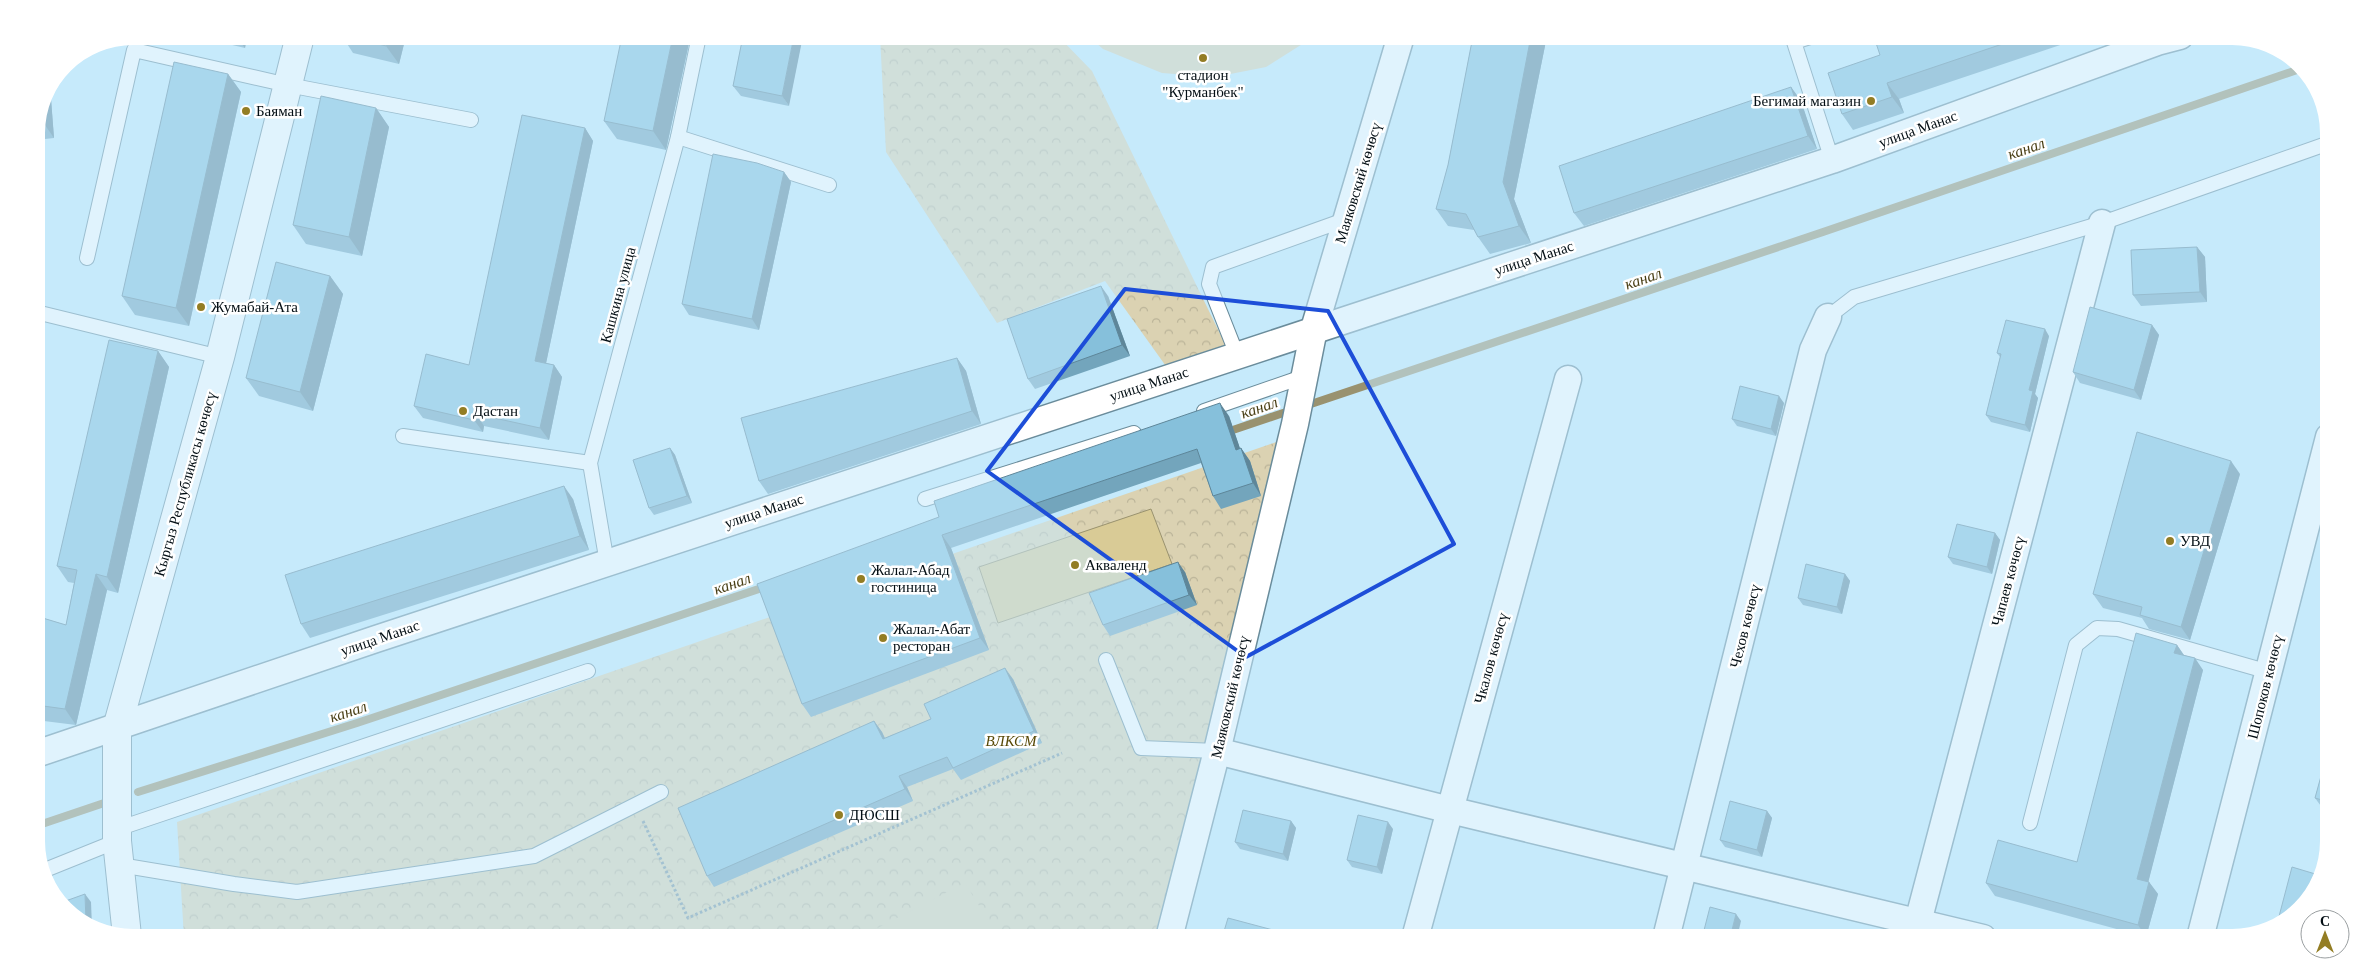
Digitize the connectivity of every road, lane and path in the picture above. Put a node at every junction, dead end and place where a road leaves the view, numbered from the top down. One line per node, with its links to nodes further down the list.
1 (298, 45): 6 (main road, Кыргыз Республикасы көчөсү)
2 (697, 45): 8 (lane, Кашкина улица)
3 (1399, 45): 12 (street, Маяковский көчөсү)
4 (1795, 45): 10 (lane)
5 (2145, 45): 10 (street, улица Манас)
6 (288, 85): 7 (lane); 14 (lane); 19 (main road, Кыргыз Республикасы көчөсү)
7 (471, 120)
8 (678, 137): 11 (lane); 25 (lane, Кашкина улица)
9 (2320, 146): 13 (lane)
10 (1832, 160): 17 (street, улица Манас)
11 (829, 185)
12 (1347, 219): 17 (street, Маяковский көчөсү); 18 (lane)
13 (2102, 223): 16 (lane); 48 (street, Чапаев көчөсү)
14 (87, 258)
15 (45, 314): 19 (lane)
16 (1828, 317): 41 (street, Чехов көчөсү)
17 (1314, 329): 18 (street, улица Манас); 20 (street, Маяковский көчөсү)
18 (1237, 355): 28 (street, улица Манас)
19 (220, 358): 32 (main road, Кыргыз Республикасы көчөсү)
20 (1305, 379): 22 (lane); 34 (street, Маяковский көчөсү)
21 (1568, 379): 38 (street, Чкалов көчөсү)
22 (1191, 415)
23 (1143, 430): 27 (lane)
24 (403, 436): 25 (lane)
25 (590, 463): 28 (lane, Кашкина улица)
26 (2320, 472): 31 (street, Шопоков көчөсү)
27 (925, 499)
28 (607, 563): 32 (street, улица Манас)
29 (1106, 660): 34 (lane)
30 (588, 671): 40 (lane)
31 (2268, 672): 39 (lane); 49 (street, Шопоков көчөсү)
32 (117, 728): 33 (street, улица Манас); 40 (main road, Кыргыз Республикасы көчөсү)
33 (45, 751)
34 (1217, 751): 38 (street); 44 (street, Маяковский көчөсү)
35 (1062, 753): 37 (path)
36 (661, 792): 37 (lane)
37 (636, 805): 40 (lane)
38 (1450, 810): 41 (street); 45 (street, Чкалов көчөсү)
39 (2030, 823)
40 (118, 845): 42 (lane); 43 (main road, Кыргыз Республикасы көчөсү)
41 (1686, 867): 46 (street, Чехов көчөсү); 47 (street)
42 (50, 868)
43 (126, 929)
44 (1170, 929)
45 (1417, 929)
46 (1669, 929)
47 (1912, 929)
48 (1916, 929)
49 (2202, 929)

